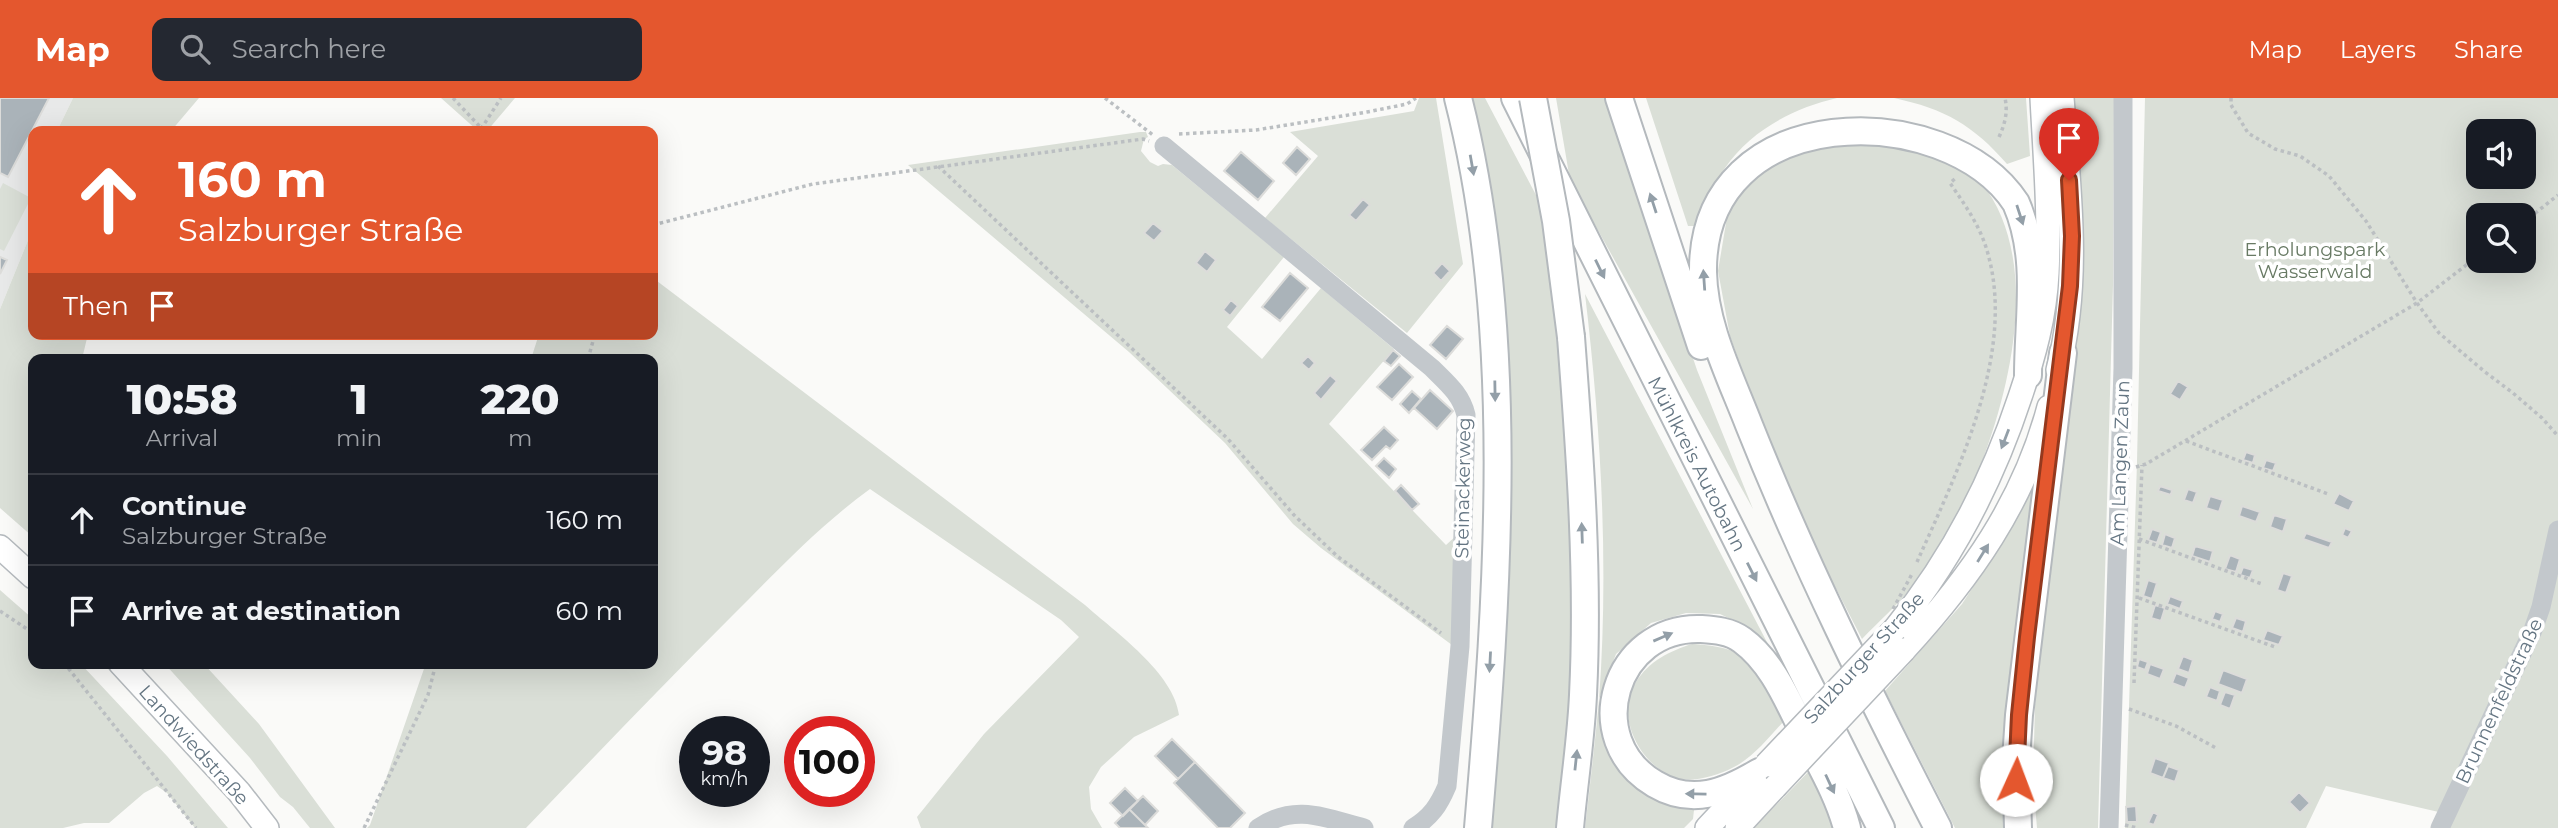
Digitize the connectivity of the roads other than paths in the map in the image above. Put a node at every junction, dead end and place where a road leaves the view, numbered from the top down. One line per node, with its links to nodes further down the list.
1 (1458, 98): 23 (highway, one-way to 23)
2 (1516, 98): 28 (highway, Mühlkreis Autobahn, one-way to 28)
3 (1533, 98): 24 (highway, one-way to 3, bridge)
4 (1619, 98): 29 (highway, one-way to 4)
5 (2042, 98): 12 (main road, Salzburger Straße)
6 (2062, 98): 11 (main road, Salzburger Straße)
7 (2123, 98): 32 (street, Am Langen Zaun)
8 (1837, 108): 30 (highway, one-way to 8)
9 (1933, 118): 12 (highway, one-way to 12)
10 (1164, 146): 22 (street, Steinackerweg)
11 (2063, 353): 16 (main road, Salzburger Straße, one-way to 11); 31 (highway)
12 (2028, 374): 16 (main road, Salzburger Straße, one-way to 16)
13 (2558, 530): 33 (street, Brunnenfeldstraße)
14 (0, 547): 15 (main road)
15 (28, 572)
16 (1900, 639): 18 (main road, Salzburger Straße, bridge)
17 (126, 669): 19 (main road, Landwiedstraße)
18 (1767, 775): 25 (main road, Salzburger Straße); 26 (main road, Salzburger Straße); 27 (highway, one-way to 27)
19 (267, 828)
20 (1258, 828): 21 (street)
21 (1364, 828)
22 (1413, 828)
23 (1478, 828)
24 (1570, 828)
25 (1707, 828)
26 (1737, 828)
27 (1847, 828)
28 (1881, 828)
29 (1920, 828)
30 (1938, 828)
31 (2018, 828)
32 (2109, 828)
33 (2440, 828)

